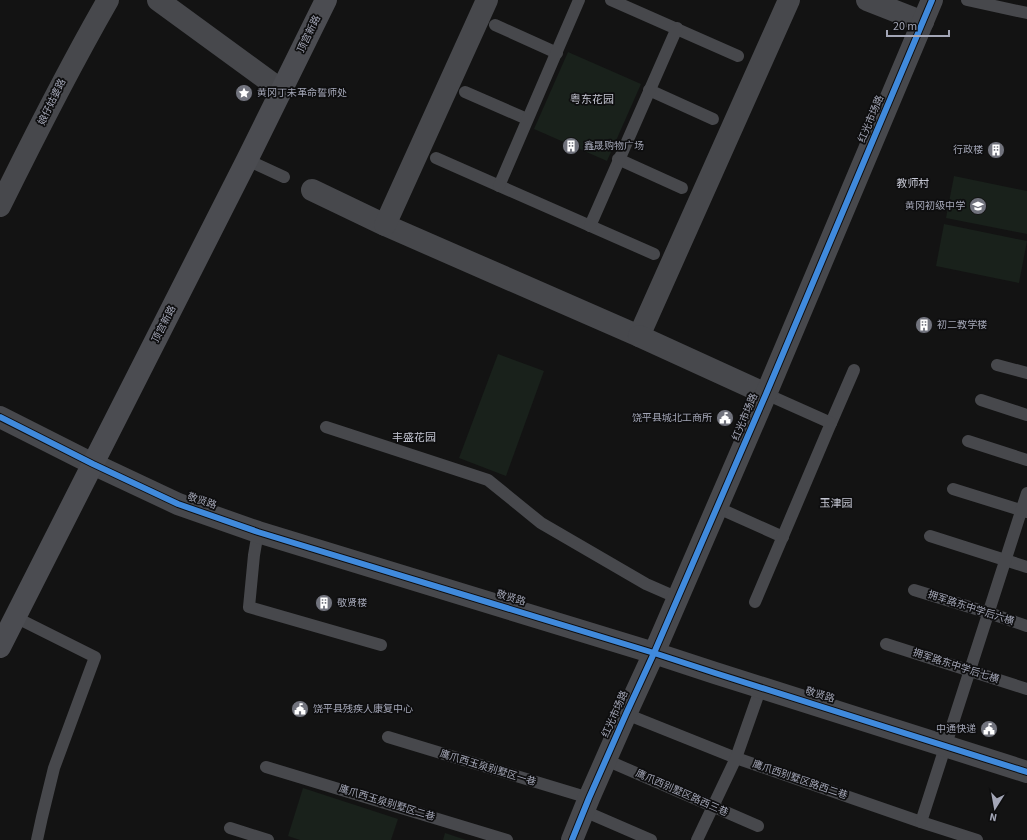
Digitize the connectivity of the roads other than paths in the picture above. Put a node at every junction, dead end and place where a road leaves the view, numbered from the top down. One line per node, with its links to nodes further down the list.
1 (108, 0): 29 (street, 娘仔姑婆路)
2 (158, 0): 17 (street)
3 (326, 0): 17 (main road, 顶宫新路)
4 (487, 0): 30 (street)
5 (579, 0): 15 (lane)
6 (611, 0): 14 (lane)
7 (789, 0): 33 (street)
8 (867, 0): 12 (street)
9 (932, 0): 12 (street, 红光市场路)
10 (967, 0): 11 (lane)
11 (1027, 13)
12 (923, 22): 37 (street, 红光市场路)
13 (495, 25): 15 (lane)
14 (676, 28): 16 (lane); 18 (lane)
15 (557, 53): 21 (lane)
16 (738, 56)
17 (281, 90): 24 (main road, 顶宫新路)
18 (649, 90): 20 (lane); 23 (lane)
19 (465, 92): 21 (lane)
20 (713, 119)
21 (527, 120): 26 (lane)
22 (436, 158): 26 (lane)
23 (618, 158): 27 (lane); 31 (lane)
24 (247, 160): 25 (lane); 45 (main road, 顶宫新路)
25 (284, 177)
26 (499, 186): 31 (lane)
27 (682, 188)
28 (312, 190): 30 (street)
29 (0, 206)
30 (385, 225): 33 (street)
31 (590, 226): 32 (lane)
32 (654, 254)
33 (639, 336): 37 (street)
34 (997, 365): 36 (lane)
35 (854, 370): 41 (lane)
36 (1027, 373)
37 (766, 394): 41 (lane); 48 (street, 红光市场路)
38 (981, 400): 39 (lane)
39 (1027, 414)
40 (0, 417): 45 (street, 敬贤路)
41 (831, 423): 51 (lane)
42 (326, 427): 56 (lane)
43 (968, 441): 44 (lane)
44 (1027, 460)
45 (93, 464): 50 (street, 敬贤路); 59 (main road, 顶宫新路)
46 (953, 489): 49 (lane)
47 (1027, 493): 49 (lane)
48 (716, 507): 51 (lane); 56 (street, 红光市场路)
49 (1025, 511): 53 (lane)
50 (258, 532): 62 (lane); 64 (street, 敬贤路)
51 (783, 536): 57 (lane)
52 (930, 536): 53 (lane)
53 (1006, 560): 54 (lane); 58 (lane)
54 (1027, 567)
55 (914, 590): 58 (lane, 拥军路东中学后六横)
56 (678, 598): 64 (street, 红光市场路)
57 (756, 602)
58 (989, 613): 60 (lane, 拥军路东中学后六横); 65 (lane)
59 (15, 617): 63 (main road, 顶宫新路); 80 (lane)
60 (1027, 626)
61 (886, 644): 65 (lane, 拥军路东中学后七横)
62 (381, 646)
63 (0, 647)
64 (654, 652): 66 (street, 敬贤路); 68 (street, 红光市场路)
65 (970, 670): 67 (lane, 拥军路东中学后七横); 70 (lane)
66 (761, 687): 70 (street, 敬贤路); 71 (lane)
67 (1027, 689)
68 (626, 714): 71 (lane, 鹰爪西别墅区路西二巷); 72 (street, 红光市场路)
69 (388, 737): 75 (lane, 鹰爪西玉泉别墅区一巷)
70 (946, 746): 74 (street, 敬贤路); 77 (lane)
71 (736, 758): 76 (lane); 77 (lane, 鹰爪西别墅区路西二巷)
72 (606, 760): 75 (street, 红光市场路); 76 (lane, 鹰爪西别墅区路西三巷)
73 (266, 767): 82 (lane, 鹰爪西玉泉别墅区二巷)
74 (1027, 772)
75 (586, 805): 83 (street, 红光市场路); 84 (lane, 鹰爪西玉泉别墅区一巷)
76 (712, 806): 78 (lane, 鹰爪西别墅区路西三巷); 85 (lane)
77 (921, 822): 86 (lane, 鹰爪西别墅区路西二巷)
78 (758, 826)
79 (230, 828): 81 (lane)
80 (38, 840)
81 (268, 840)
82 (507, 840)
83 (572, 840)
84 (651, 840)
85 (697, 840)
86 (977, 840)

